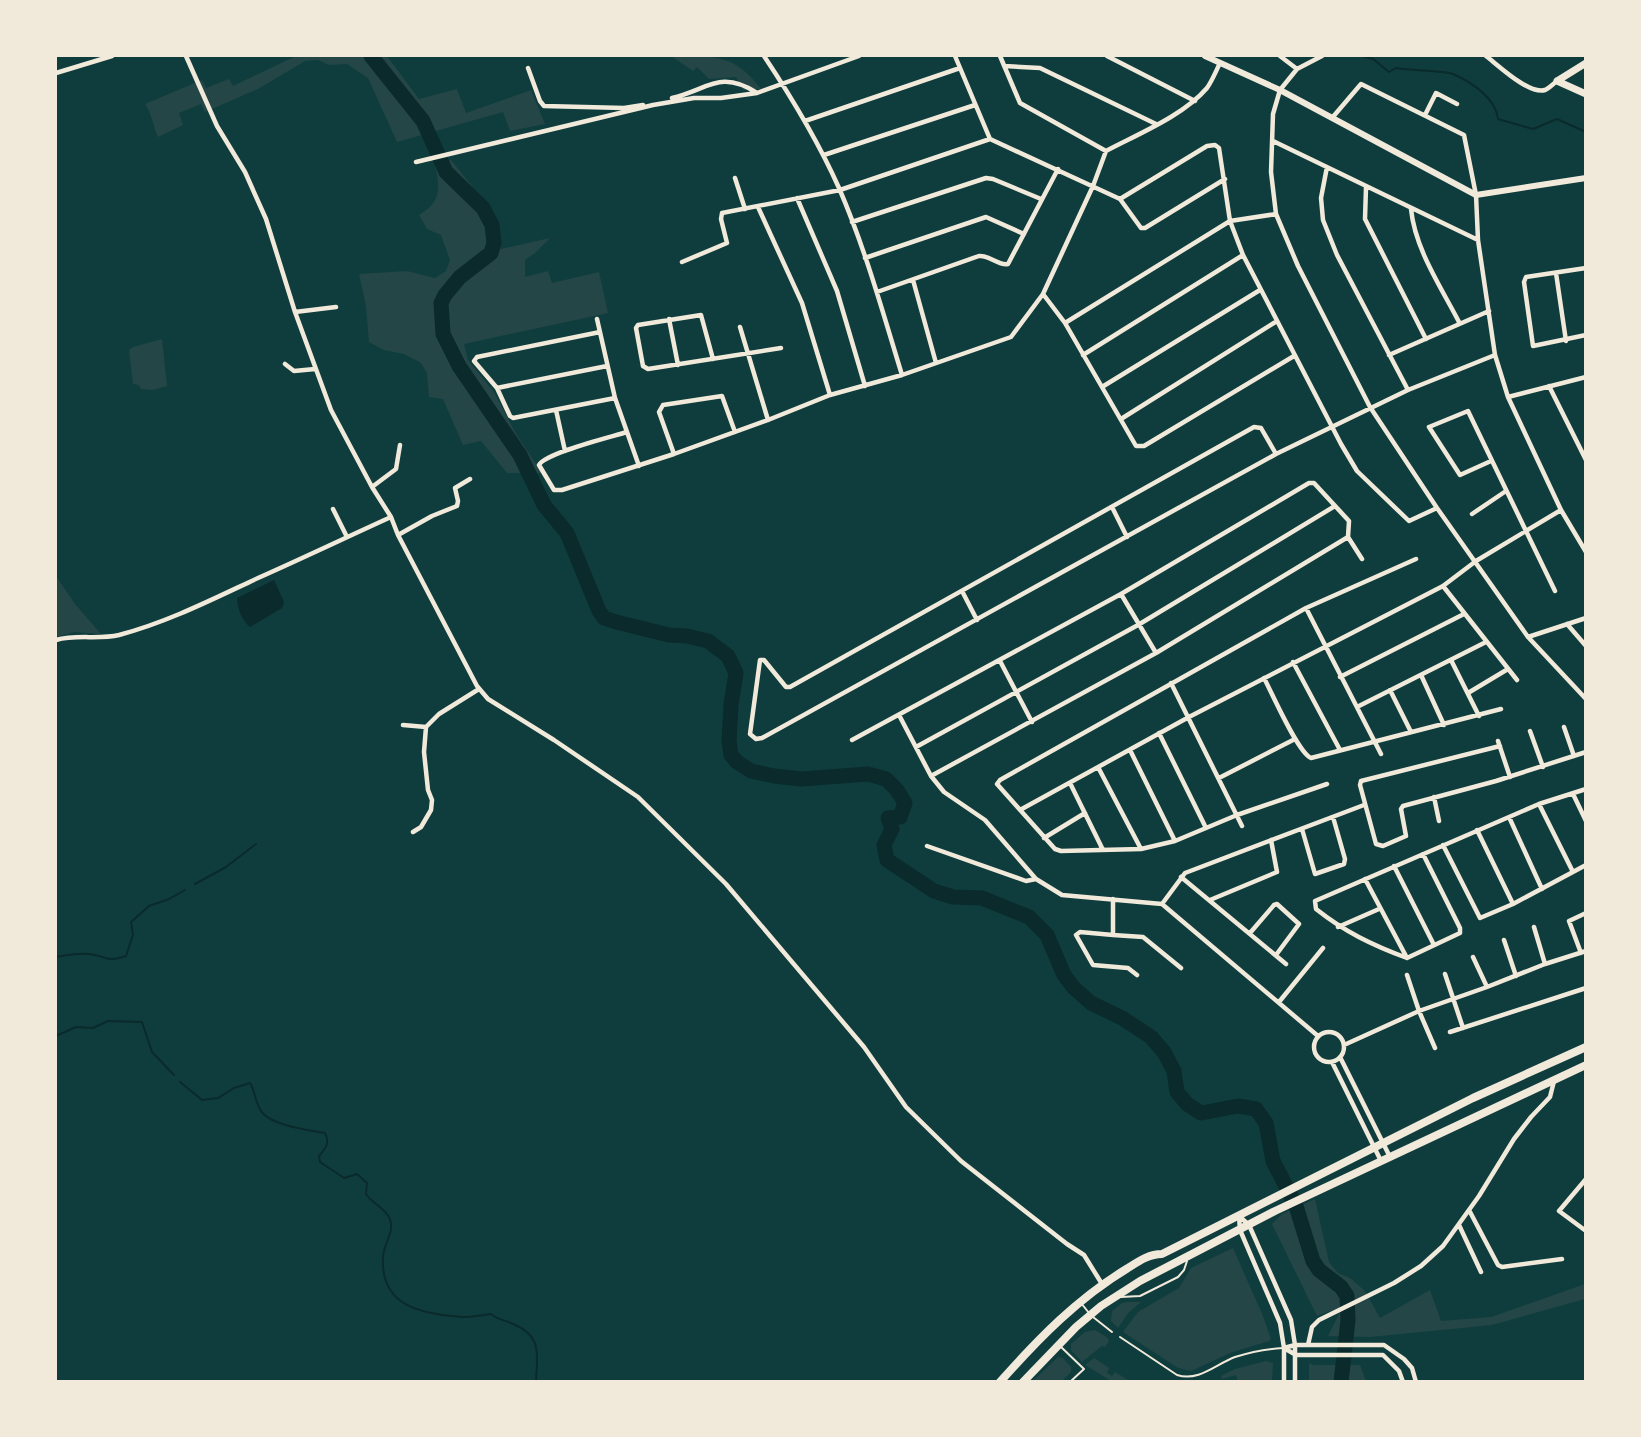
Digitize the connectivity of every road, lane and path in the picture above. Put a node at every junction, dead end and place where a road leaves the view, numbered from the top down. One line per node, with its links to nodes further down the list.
1 (112, 56): 18 (street)
2 (186, 56): 67 (street)
3 (764, 56): 20 (street)
4 (859, 56): 20 (street)
5 (955, 56): 16 (street)
6 (1000, 56): 14 (street)
7 (1107, 56): 24 (street)
8 (1205, 56): 12 (street)
9 (1280, 56): 17 (street)
10 (1322, 56): 17 (street)
11 (1486, 56): 19 (street)
12 (1220, 63): 21 (street); 24 (street)
13 (1586, 63): 19 (main road)
14 (1005, 66): 30 (street); 33 (street)
15 (528, 68): 22 (street)
16 (960, 68): 26 (street); 29 (street)
17 (1296, 69): 21 (street)
18 (56, 73)
19 (1557, 81): 23 (main road)
20 (782, 83): 22 (street); 29 (street)
21 (1280, 90): 28 (street); 32 (street)
22 (757, 93): 35 (street)
23 (1586, 94)
24 (1195, 101): 30 (street)
25 (1457, 104): 27 (street)
26 (975, 105): 31 (street); 34 (street)
27 (1425, 115): 28 (street); 44 (street)
28 (1332, 118): 44 (street)
29 (806, 121): 34 (street)
30 (1156, 124): 33 (street)
31 (990, 139): 37 (street); 43 (street)
32 (1273, 141): 36 (street); 51 (street)
33 (1106, 150): 41 (street)
34 (824, 155): 43 (street)
35 (416, 162)
36 (1327, 167): 42 (street); 81 (street)
37 (1058, 169): 41 (street); 46 (street)
38 (735, 178): 49 (street)
39 (1586, 178): 44 (street)
40 (1225, 179): 47 (street); 47 (street); 52 (street)
41 (1093, 186): 47 (street); 64 (street)
42 (1366, 187): 50 (street); 76 (street)
43 (840, 190): 45 (street); 53 (street)
44 (1476, 195): 55 (street)
45 (797, 198): 48 (street); 92 (street)
46 (1041, 199): 53 (street); 54 (street)
47 (1120, 199)
48 (758, 207): 49 (street); 97 (street)
49 (745, 209): 58 (street)
50 (1411, 209): 55 (street); 71 (street)
51 (1276, 214): 52 (street); 100 (street)
52 (1230, 221): 56 (street); 72 (street)
53 (852, 222): 57 (street)
54 (1024, 234): 57 (street); 61 (street)
55 (1478, 240): 66 (street)
56 (1242, 255): 62 (street); 80 (street)
57 (865, 258): 63 (street)
58 (682, 262)
59 (1586, 268): 60 (street)
60 (1556, 273): 77 (street); 77 (street)
61 (913, 280): 63 (street); 85 (street)
62 (1260, 290): 70 (street); 94 (street)
63 (877, 292): 90 (street)
64 (1043, 294): 72 (street); 85 (street)
65 (336, 307): 67 (street)
66 (1489, 311): 71 (street); 82 (street)
67 (295, 312): 89 (street)
68 (597, 319): 74 (street)
69 (669, 319): 84 (street); 87 (street); 87 (street)
70 (1277, 321): 83 (street); 102 (street)
71 (1459, 322): 76 (street)
72 (1065, 323): 80 (street)
73 (740, 327): 79 (street)
74 (600, 332): 88 (street); 95 (street)
75 (1586, 335): 77 (street)
76 (1426, 339): 81 (street)
77 (1566, 341)
78 (781, 348): 79 (street)
79 (748, 354): 84 (street); 103 (street)
80 (1083, 355): 94 (street)
81 (1389, 355): 96 (street)
82 (1495, 355): 96 (street); 98 (street)
83 (1294, 356): 102 (street); 104 (street)
84 (713, 358): 87 (street)
85 (936, 363): 90 (street)
86 (285, 364): 89 (street)
87 (678, 365)
88 (607, 366): 95 (street); 99 (street)
89 (315, 369): 115 (street)
90 (902, 375): 92 (street)
91 (1585, 378): 93 (street)
92 (865, 386): 97 (street)
93 (1549, 386): 98 (street); 112 (street)
94 (1102, 387): 102 (street)
95 (497, 388): 101 (street)
96 (1408, 390): 100 (street)
97 (830, 395): 103 (street)
98 (1509, 397): 121 (street)
99 (615, 398): 101 (street); 105 (street)
100 (1370, 407): 104 (street); 119 (street)
101 (556, 410): 108 (street)
102 (1121, 419)
103 (768, 420): 106 (street)
104 (1333, 427): 110 (street); 119 (street)
105 (627, 432): 108 (street); 113 (street)
106 (735, 432): 109 (street); 109 (street)
107 (400, 445): 115 (street)
108 (565, 450): 113 (street)
109 (674, 454): 113 (street)
110 (1276, 454): 118 (street); 127 (street)
111 (1491, 460): 111 (street); 116 (street)
112 (1586, 460)
113 (639, 466)
114 (470, 479): 125 (street)
115 (372, 487): 123 (street)
116 (1506, 491): 122 (street); 124 (street)
117 (1335, 506): 128 (street); 136 (street); 142 (street)
118 (1112, 507): 127 (street); 134 (street)
119 (1437, 508): 132 (street)
120 (333, 509): 126 (street)
121 (1561, 510): 124 (street); 129 (street)
122 (1472, 514)
123 (391, 516): 125 (street); 126 (street)
124 (1525, 531): 132 (street); 135 (street)
125 (398, 535): 158 (street)
126 (347, 537): 144 (street)
127 (1127, 537): 140 (street)
128 (1348, 537): 130 (street); 148 (street)
129 (1586, 552)
130 (1362, 559)
131 (1416, 559): 137 (street)
132 (1476, 561): 133 (street); 143 (street)
133 (1443, 586): 138 (street); 146 (street)
134 (962, 591): 140 (street); 140 (street)
135 (1555, 591)
136 (1121, 594): 142 (street); 149 (street)
137 (1306, 608): 146 (street); 157 (street)
138 (1464, 614): 145 (street); 154 (street)
139 (1586, 618): 141 (street)
140 (977, 620)
141 (1567, 624): 143 (street); 147 (street)
142 (1138, 625): 148 (street); 160 (street)
143 (1528, 637): 162 (street)
144 (56, 640)
145 (1486, 642): 150 (street); 152 (street)
146 (1324, 646): 151 (street); 154 (street)
147 (1586, 646)
148 (1156, 653): 168 (street)
149 (1000, 660): 160 (street); 165 (street)
150 (1451, 660): 153 (street); 161 (street)
151 (1293, 663): 155 (street); 181 (street)
152 (1508, 669): 156 (street); 161 (street)
153 (1421, 675): 159 (street); 169 (street)
154 (1340, 677): 163 (street)
155 (1264, 678): 167 (street); 176 (street)
156 (1517, 680)
157 (1171, 683): 167 (street); 197 (street)
158 (479, 689): 171 (street); 277 (street)
159 (1390, 690): 163 (street); 174 (street)
160 (1016, 691): 168 (street); 179 (street)
161 (1468, 693): 166 (street)
162 (1586, 699)
163 (1357, 707): 178 (street)
164 (1501, 709): 166 (street)
165 (899, 715): 177 (street); 179 (street)
166 (1479, 716): 169 (street)
167 (1190, 717): 175 (street); 189 (street)
168 (1032, 722): 187 (street)
169 (1444, 724): 174 (street)
170 (403, 725): 171 (street)
171 (426, 727): 208 (street)
172 (1564, 727): 184 (street)
173 (1530, 731): 186 (street)
174 (1411, 732): 178 (street)
175 (1160, 733): 180 (street); 205 (street)
176 (1295, 739): 181 (street); 189 (street)
177 (852, 740)
178 (1375, 742): 181 (street); 183 (street)
179 (916, 747): 187 (street)
180 (1130, 750): 185 (street); 211 (street)
181 (1340, 750)
182 (1586, 752): 184 (street)
183 (1382, 754)
184 (1574, 756): 186 (street)
185 (1098, 767): 190 (street); 214 (street)
186 (1543, 767): 188 (street)
187 (932, 776): 221 (street)
188 (1510, 777): 194 (street); 196 (street)
189 (1219, 778): 199 (street)
190 (1070, 783): 197 (street); 198 (street)
191 (1327, 784): 199 (street)
192 (1586, 789): 193 (street)
193 (1573, 794): 195 (street); 202 (street)
194 (1434, 797): 196 (street); 203 (street)
195 (1539, 804): 201 (street); 219 (street)
196 (1364, 805): 200 (street)
197 (1020, 810): 209 (street)
198 (1085, 813): 209 (street); 215 (street)
199 (1237, 815): 204 (street); 205 (street)
200 (1333, 817): 206 (street); 206 (street)
201 (1509, 817): 207 (street); 223 (street)
202 (1586, 820)
203 (1440, 821)
204 (1242, 826)
205 (1206, 828): 211 (street)
206 (1302, 828): 210 (street)
207 (1477, 831): 212 (street); 227 (street)
208 (413, 832)
209 (1044, 838): 215 (street)
210 (1271, 840): 220 (street); 225 (street)
211 (1175, 841): 214 (street)
212 (1443, 845): 216 (street); 227 (street)
213 (927, 846): 221 (street)
214 (1141, 849): 215 (street)
215 (1103, 850)
216 (1423, 854): 217 (street); 235 (street)
217 (1394, 866): 222 (street); 235 (street)
218 (1586, 866): 219 (street)
219 (1573, 872): 223 (street)
220 (1182, 877): 225 (street); 226 (street)
221 (1036, 879): 224 (street)
222 (1365, 879): 228 (street); 230 (street)
223 (1542, 889): 227 (street)
224 (1113, 899): 226 (street); 233 (street)
225 (1209, 900): 232 (street)
226 (1162, 904): 251 (street)
227 (1513, 904)
228 (1379, 909): 230 (street); 240 (street)
229 (1586, 913): 237 (street)
230 (1338, 927): 240 (street)
231 (1534, 927): 242 (street)
232 (1251, 933): 238 (street); 238 (street)
233 (1113, 935): 243 (street); 245 (street)
234 (1504, 940): 247 (street)
235 (1434, 945): 240 (street)
236 (1323, 948): 251 (street)
237 (1583, 952): 242 (street)
238 (1276, 955): 241 (street)
239 (1473, 957): 248 (street)
240 (1407, 958)
241 (1286, 964)
242 (1545, 964): 247 (street)
243 (1181, 968)
244 (1444, 974): 250 (street)
245 (1137, 975)
246 (1407, 975): 252 (street)
247 (1516, 976): 248 (street)
248 (1487, 987): 250 (street)
249 (1586, 988): 253 (street)
250 (1454, 998): 252 (street); 253 (street)
251 (1279, 1002): 255 (street)
252 (1419, 1011): 256 (street); 258 (street)
253 (1463, 1028): 254 (street)
254 (1450, 1032)
255 (1318, 1036): 256 (street); 260 (street)
256 (1344, 1045): 259 (street)
257 (1586, 1047): 263 (main road)
258 (1435, 1048)
259 (1340, 1058): 260 (street); 263 (street)
260 (1332, 1062): 264 (street)
261 (1586, 1065): 262 (main road)
262 (1554, 1079): 265 (main road); 268 (street)
263 (1384, 1143): 264 (main road); 265 (street)
264 (1374, 1148): 266 (street); 269 (main road)
265 (1390, 1157): 266 (main road)
266 (1381, 1162): 270 (main road)
267 (1586, 1179): 273 (street)
268 (1469, 1210): 271 (street); 275 (street)
269 (1239, 1216): 270 (street); 272 (street); 277 (main road)
270 (1249, 1225): 272 (main road); 284 (street)
271 (1459, 1225): 276 (street); 285 (street)
272 (1240, 1230): 274 (main road); 286 (street)
273 (1586, 1231)
274 (1189, 1256): 278 (main road); 278 (lane)
275 (1563, 1259)
276 (1482, 1272)
277 (1102, 1284): 279 (main road)
278 (1115, 1297): 280 (main road)
279 (1080, 1301): 280 (lane); 288 (main road)
280 (1091, 1315): 281 (lane); 283 (main road)
281 (1112, 1332)
282 (1120, 1337): 286 (lane)
283 (1058, 1344): 289 (main road); 290 (lane)
284 (1295, 1345): 285 (street); 286 (street); 287 (street)
285 (1311, 1345): 294 (street)
286 (1284, 1348): 287 (street); 291 (street)
287 (1296, 1355): 292 (street); 293 (street)
288 (1000, 1382)
289 (1023, 1382)
290 (1070, 1382)
291 (1284, 1382)
292 (1295, 1382)
293 (1403, 1382)
294 (1416, 1382)

